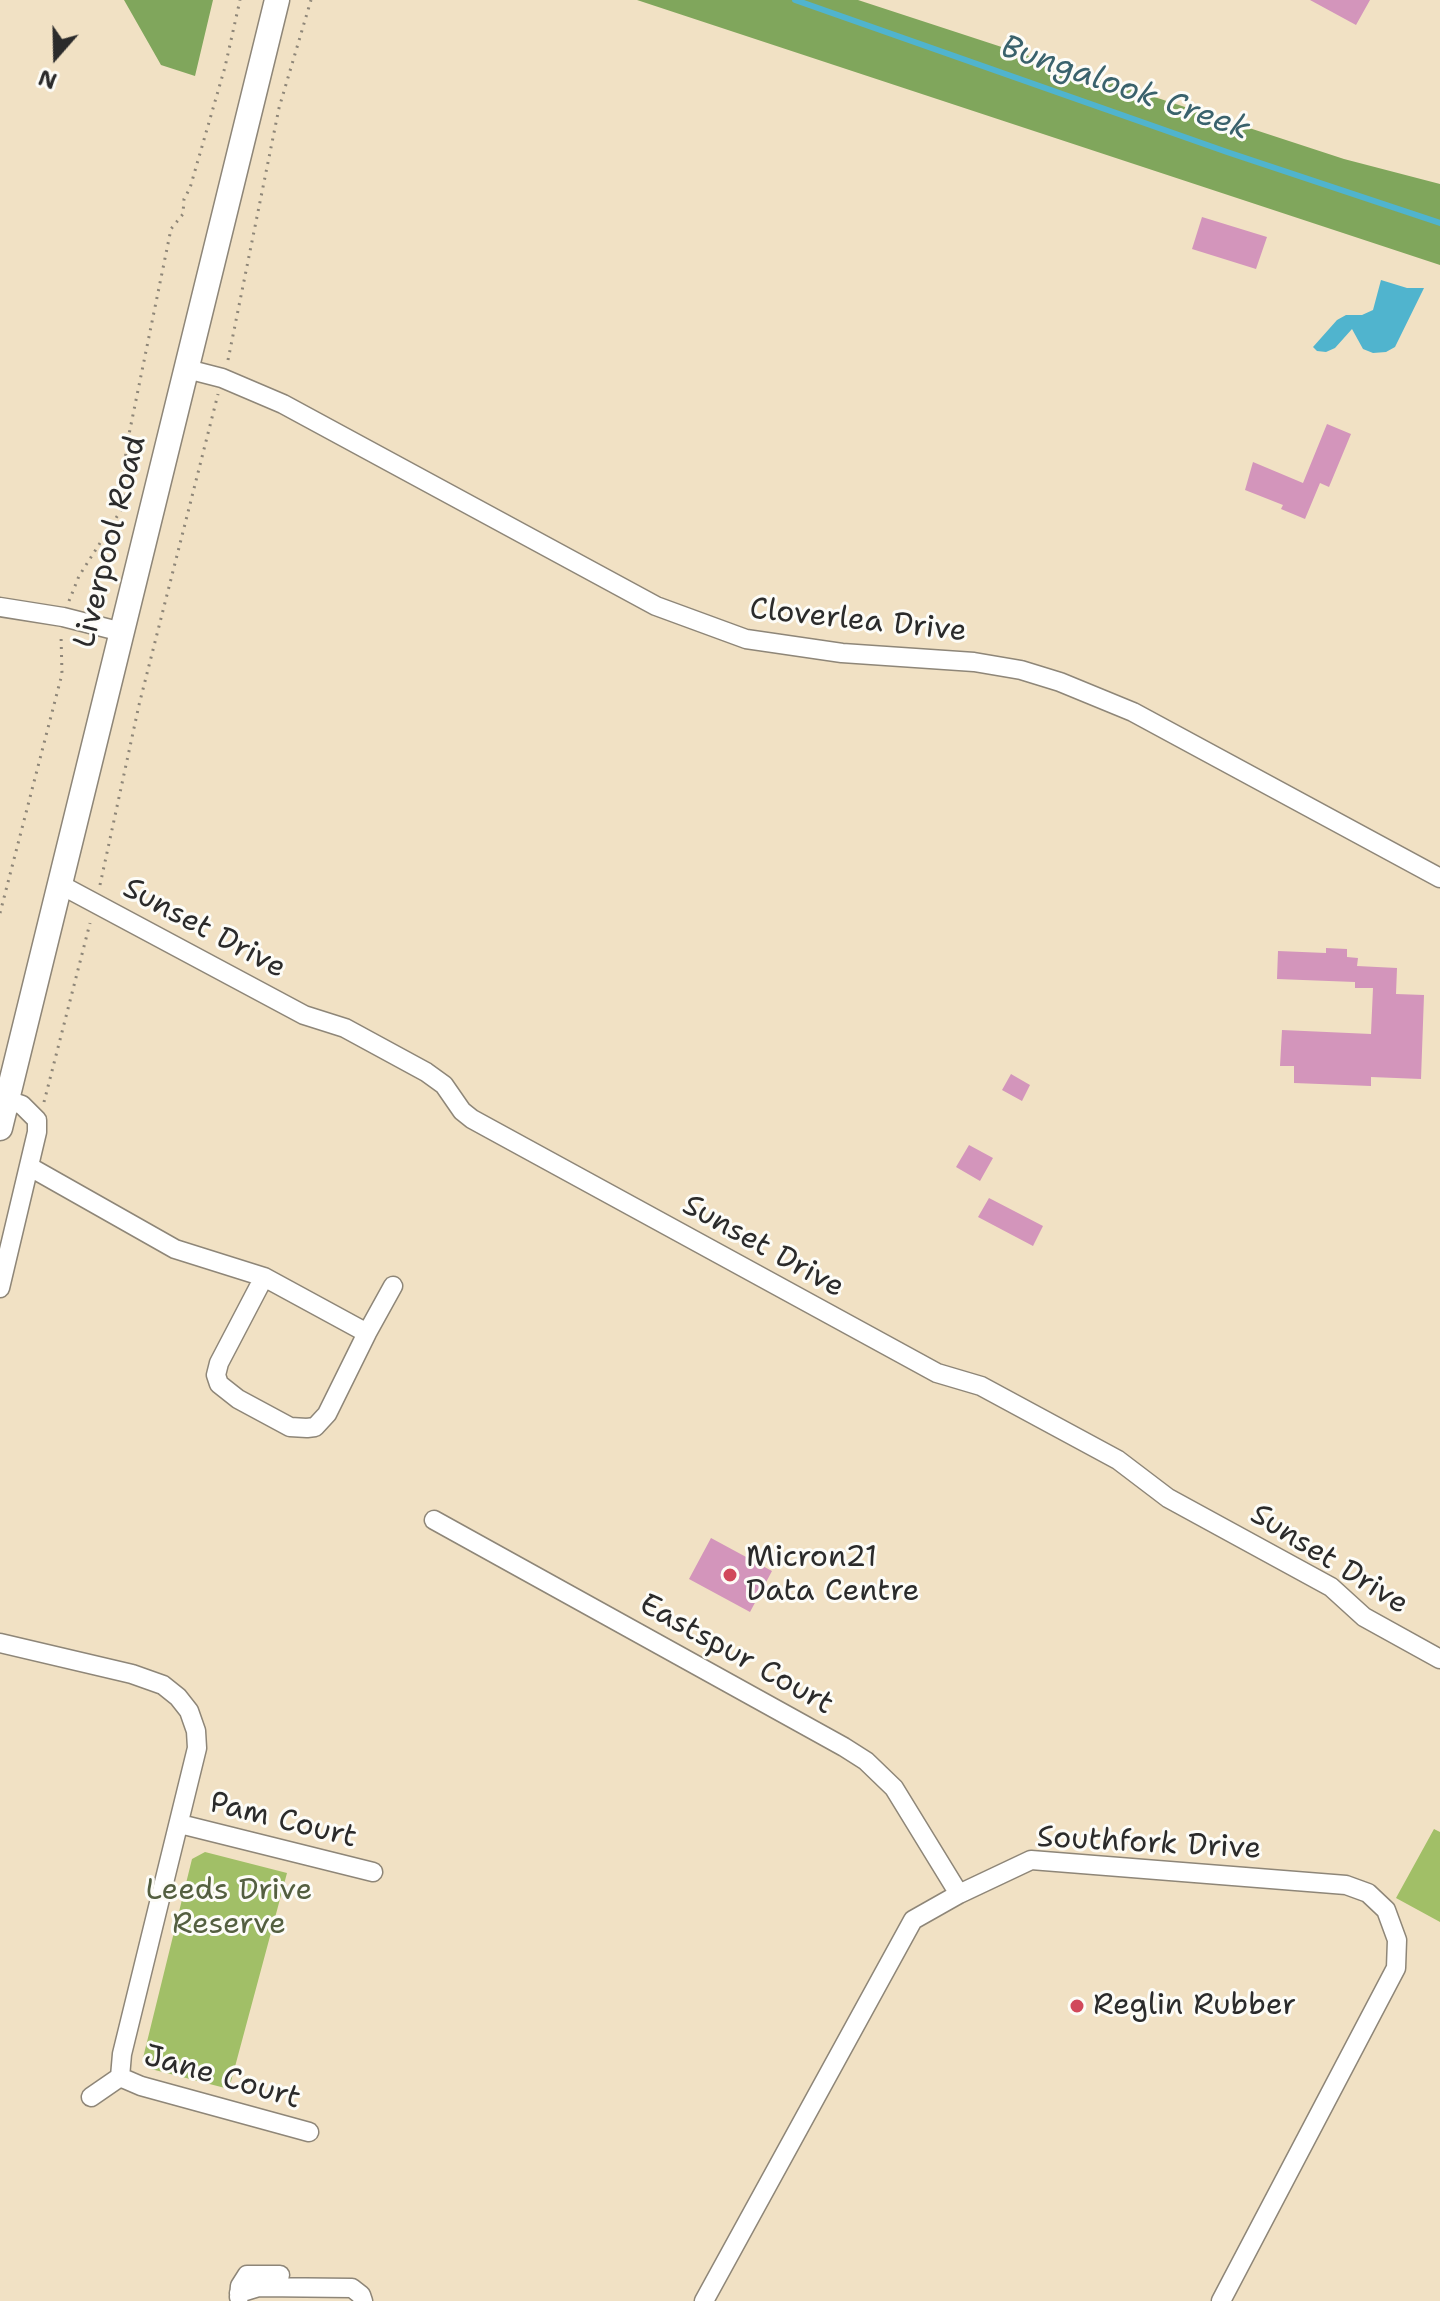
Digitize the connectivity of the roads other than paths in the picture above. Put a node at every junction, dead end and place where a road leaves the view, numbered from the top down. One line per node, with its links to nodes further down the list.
1 (277, 0): 2 (main road, Liverpool Road)
2 (187, 369): 4 (main road, Liverpool Road); 5 (street, Cloverlea Drive)
3 (0, 607): 4 (street)
4 (122, 632): 6 (main road, Liverpool Road)
5 (1440, 878)
6 (61, 885): 7 (main road, Liverpool Road); 16 (street, Sunset Drive)
7 (7, 1100): 8 (main road, Liverpool Road); 9 (street)
8 (0, 1128)
9 (30, 1167): 10 (street); 12 (street)
10 (264, 1277): 13 (street); 13 (street)
11 (393, 1286): 13 (street)
12 (0, 1288)
13 (367, 1333)
14 (434, 1520): 19 (street, Eastspur Court)
15 (0, 1643): 17 (street)
16 (1440, 1659)
17 (180, 1824): 18 (street, Pam Court); 20 (street)
18 (373, 1872)
19 (959, 1894): 25 (street, Southfork Drive); 26 (street, Southfork Drive)
20 (120, 2077): 21 (street); 22 (street, Jane Court)
21 (91, 2097)
22 (309, 2132)
23 (239, 2295): 24 (street)
24 (358, 2295)
25 (704, 2301)
26 (1221, 2301)

